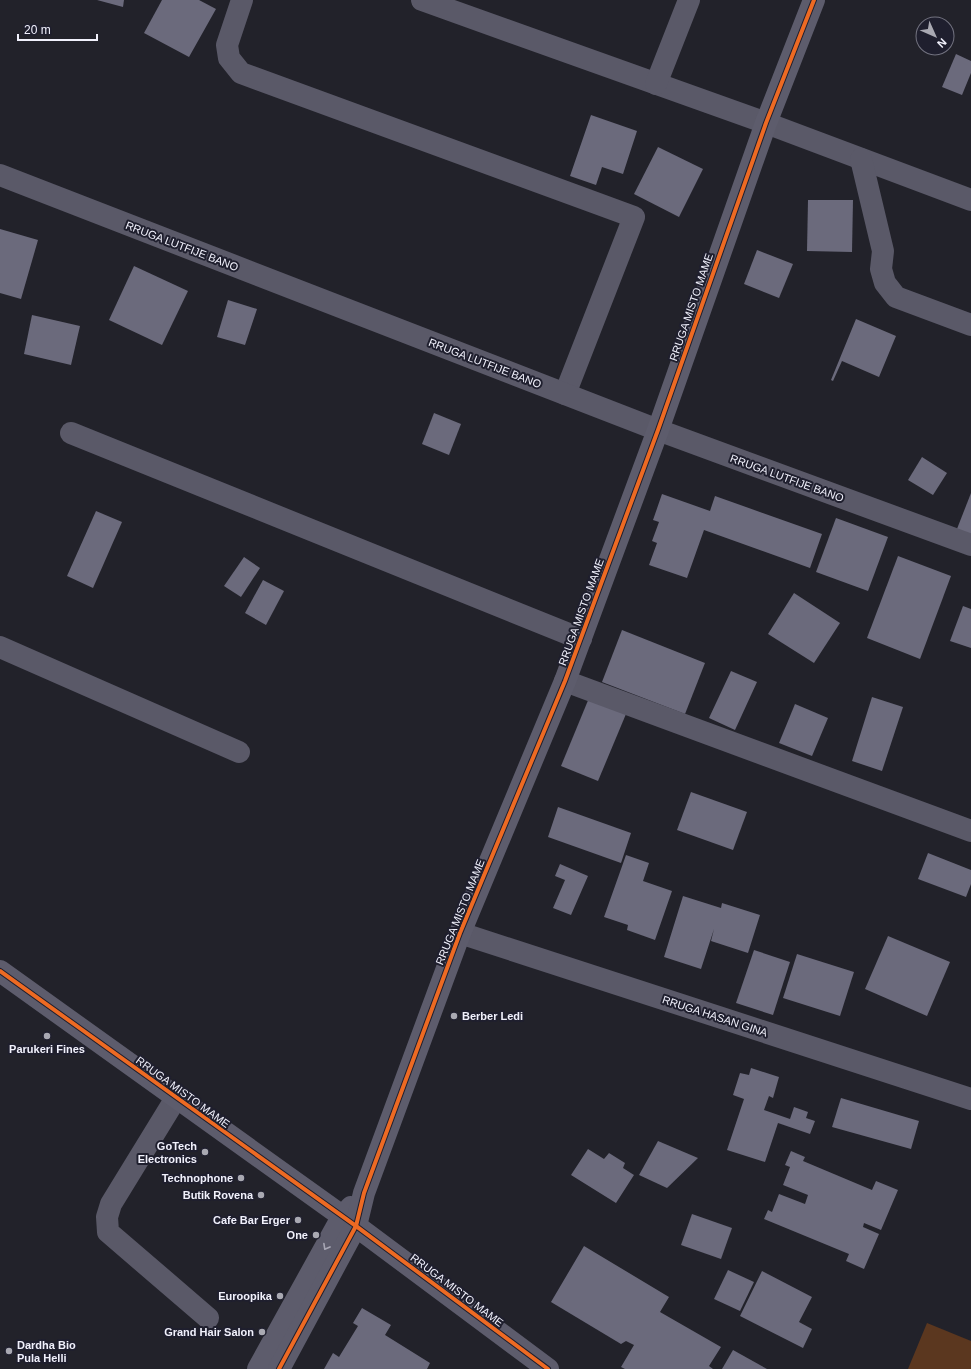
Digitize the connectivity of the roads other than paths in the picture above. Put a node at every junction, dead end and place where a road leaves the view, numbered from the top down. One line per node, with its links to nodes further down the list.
1 (242, 0): 11 (street)
2 (422, 0): 5 (street)
3 (689, 0): 5 (street)
4 (814, 0): 6 (street, RRUGA MISTO MAME)
5 (656, 84): 6 (street)
6 (766, 123): 7 (street); 12 (street, RRUGA MISTO MAME)
7 (861, 159): 9 (street); 10 (street)
8 (0, 175): 11 (street, RRUGA LUTFIJE BANO)
9 (971, 200)
10 (971, 325)
11 (565, 394): 12 (street, RRUGA LUTFIJE BANO)
12 (658, 430): 14 (street, RRUGA LUTFIJE BANO); 15 (street, RRUGA MISTO MAME)
13 (71, 433): 15 (street)
14 (971, 546)
15 (581, 639): 17 (street, RRUGA MISTO MAME)
16 (0, 647): 18 (street)
17 (565, 682): 19 (street); 20 (street, RRUGA MISTO MAME)
18 (239, 752)
19 (971, 831)
20 (460, 933): 23 (street, RRUGA HASAN GINA); 24 (street, RRUGA MISTO MAME)
21 (0, 971): 22 (street, RRUGA MISTO MAME)
22 (176, 1098): 24 (street, RRUGA MISTO MAME); 25 (street)
23 (971, 1099)
24 (349, 1222): 26 (street, RRUGA MISTO MAME, one-way to 26); 27 (street, RRUGA MISTO MAME); 28 (street, RRUGA MISTO MAME)
25 (208, 1318)
26 (258, 1369)
27 (279, 1369)
28 (548, 1369)

